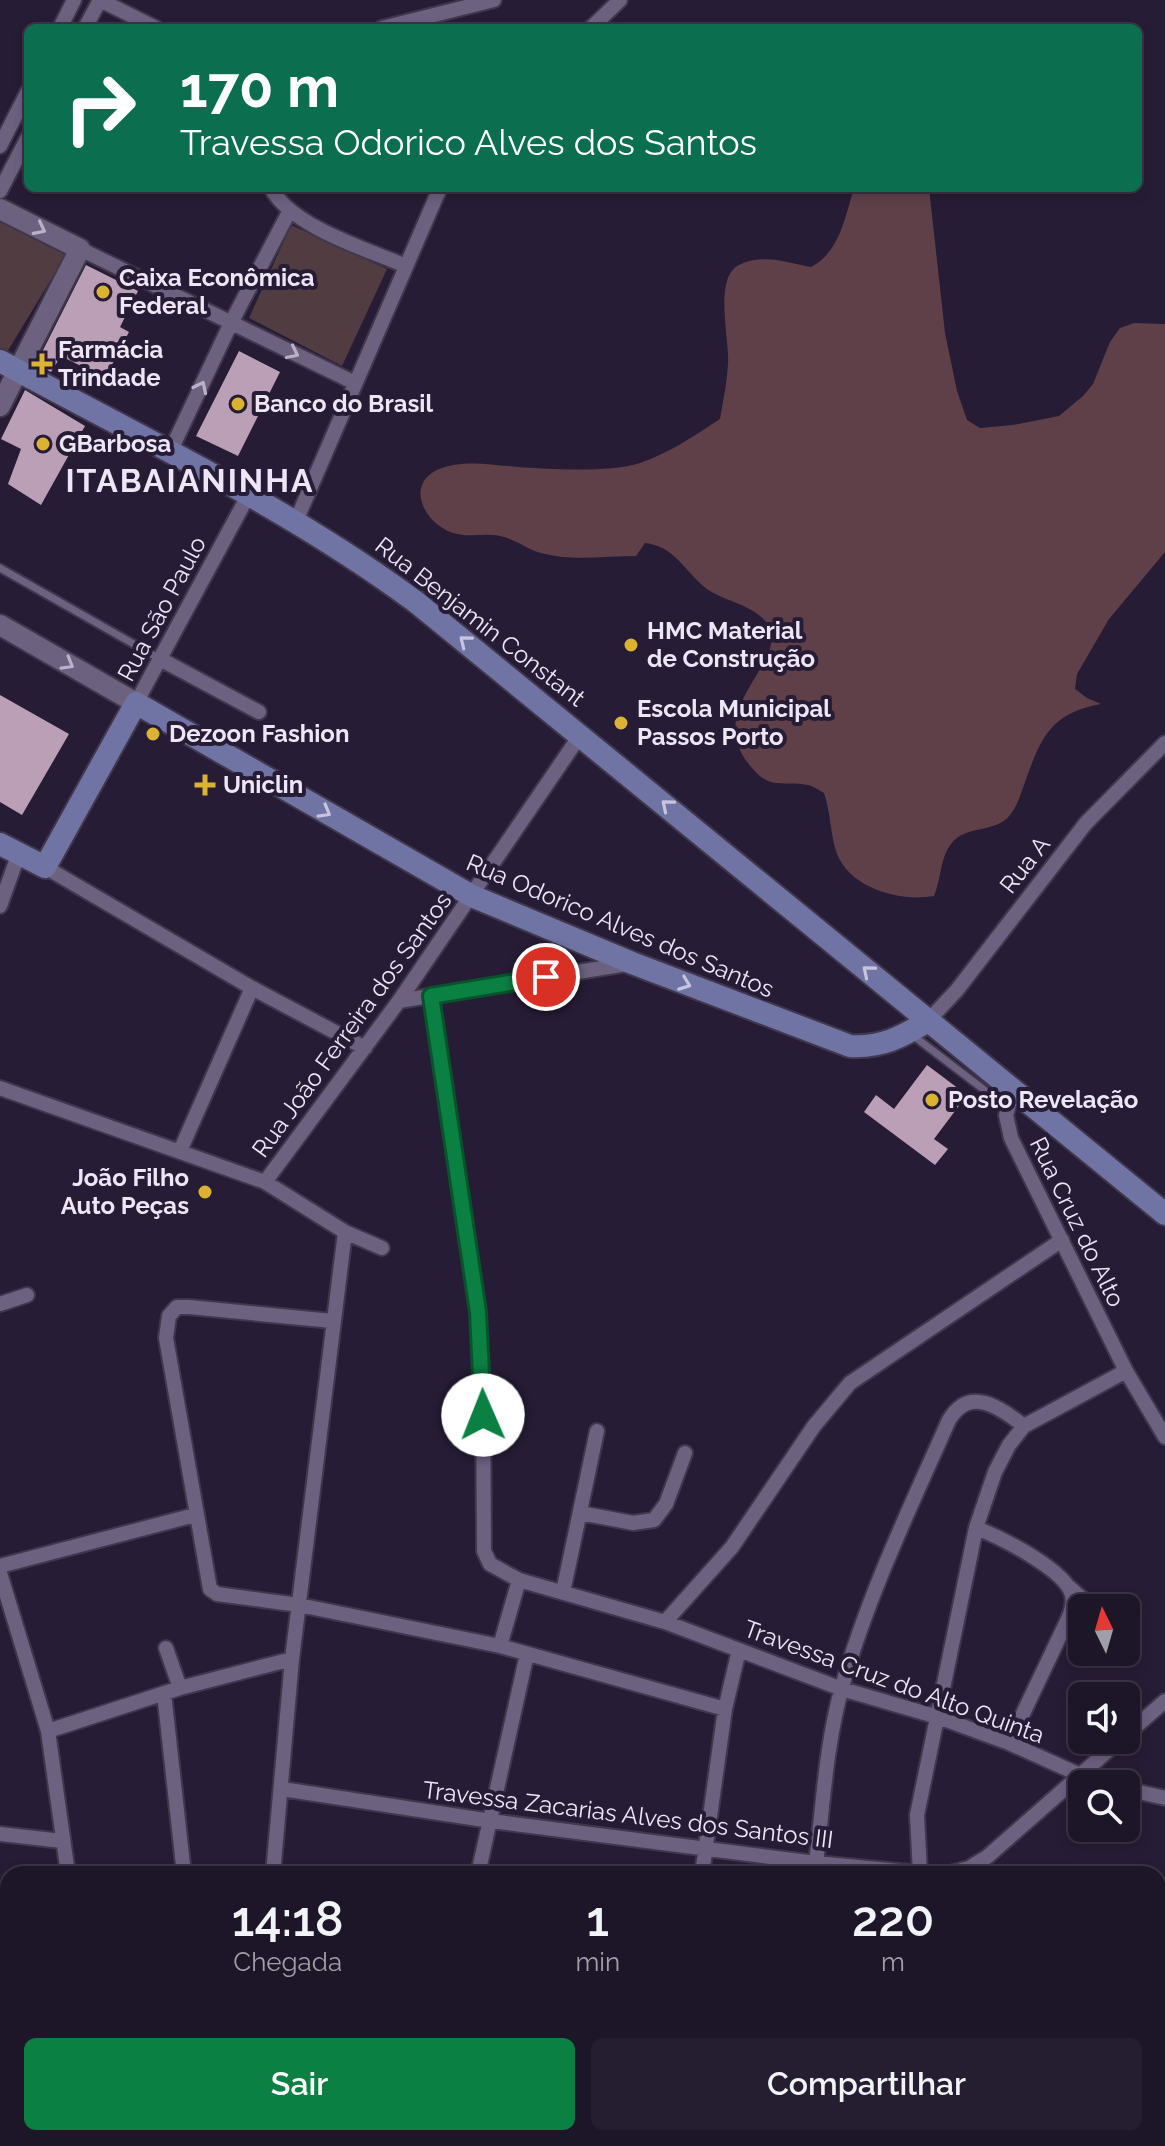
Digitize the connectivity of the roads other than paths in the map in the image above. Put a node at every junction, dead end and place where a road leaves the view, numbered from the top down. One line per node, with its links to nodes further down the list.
1 (74, 0): 5 (street)
2 (100, 0): 6 (street); 7 (street)
3 (494, 0): 8 (street)
4 (620, 0): 9 (street)
5 (62, 24)
6 (87, 24)
7 (148, 24)
8 (398, 24)
9 (595, 24)
10 (24, 99): 12 (street)
11 (24, 145): 13 (street)
12 (0, 146)
13 (0, 191)
14 (274, 192): 17 (street)
15 (438, 192): 19 (street)
16 (0, 209): 18 (main road, one-way to 18)
17 (289, 212): 19 (street); 20 (street)
18 (80, 249): 20 (street); 21 (main road)
19 (406, 266): 22 (street)
20 (231, 323): 22 (street, one-way to 22); 24 (street, one-way to 20)
21 (8, 366): 23 (main road); 24 (main road, Rua Benjamin Constant)
22 (355, 383): 26 (street)
23 (0, 406)
24 (170, 452): 25 (main road, Rua Benjamin Constant)
25 (249, 494): 26 (main road, Rua Benjamin Constant); 29 (street, Rua São Paulo)
26 (296, 521): 32 (main road, Rua Benjamin Constant, one-way to 26)
27 (0, 568): 29 (lane)
28 (0, 625): 30 (main road, one-way to 30)
29 (160, 659): 30 (street, Rua São Paulo); 31 (street)
30 (136, 703): 35 (main road); 36 (main road, Rua Odorico Alves dos Santos, one-way to 36)
31 (259, 712)
32 (581, 734): 36 (street, Rua João Ferreira dos Santos); 42 (main road, Rua Benjamin Constant, one-way to 32)
33 (1165, 743): 42 (street, Rua A)
34 (9, 848): 35 (main road); 37 (street)
35 (45, 867): 39 (street)
36 (472, 896): 38 (main road, Rua Odorico Alves dos Santos); 41 (street, Rua João Ferreira dos Santos)
37 (0, 906)
38 (632, 963): 40 (street); 42 (main road, Rua Odorico Alves dos Santos, one-way to 42)
39 (252, 988): 43 (street); 46 (street)
40 (431, 996): 41 (street); 65 (street, Travessa Cruz do Alto Quinta)
41 (399, 1001): 43 (street, Rua João Ferreira dos Santos)
42 (918, 1027): 45 (main road, Rua Benjamin Constant)
43 (365, 1048): 47 (street, Rua João Ferreira dos Santos)
44 (0, 1088): 46 (street)
45 (1010, 1099): 48 (main road, Rua Benjamin Constant); 50 (street, Rua Cruz do Alto)
46 (180, 1151): 47 (street)
47 (265, 1182): 49 (street)
48 (1165, 1214)
49 (345, 1232): 51 (street); 54 (street)
50 (1062, 1240): 55 (street, Rua Cruz do Alto); 70 (street)
51 (382, 1248)
52 (27, 1295): 53 (street)
53 (0, 1304)
54 (332, 1321): 61 (street); 69 (street)
55 (1126, 1371): 56 (street); 58 (street, Rua Cruz do Alto)
56 (1024, 1426): 62 (street); 77 (street)
57 (597, 1431): 60 (street)
58 (1165, 1437)
59 (685, 1453): 60 (street)
60 (580, 1513): 67 (street)
61 (195, 1515): 63 (street); 69 (street)
62 (976, 1528): 66 (street); 81 (street)
63 (0, 1566)
64 (0, 1573): 83 (street)
65 (519, 1580): 67 (street, Travessa Cruz do Alto Quinta); 71 (street)
66 (1068, 1587): 68 (street); 84 (street)
67 (563, 1592): 70 (street, Travessa Cruz do Alto Quinta)
68 (1076, 1594)
69 (299, 1605): 71 (street); 75 (street)
70 (665, 1622): 73 (street, Travessa Cruz do Alto Quinta)
71 (500, 1646): 74 (street)
72 (166, 1648): 76 (street)
73 (739, 1650): 77 (street, Travessa Cruz do Alto Quinta); 80 (street)
74 (527, 1654): 80 (street); 92 (street)
75 (292, 1659): 76 (street); 89 (street)
76 (180, 1688): 78 (street)
77 (842, 1689): 81 (street, Travessa Cruz do Alto Quinta); 96 (street)
78 (164, 1693): 83 (street); 98 (street)
79 (1165, 1701): 82 (street)
80 (725, 1709): 95 (street)
81 (938, 1717): 84 (street, Travessa Cruz do Alto Quinta); 103 (street)
82 (1140, 1723)
83 (48, 1731): 94 (street)
84 (1009, 1743): 86 (street, Travessa Cruz do Alto Quinta)
85 (1104, 1754): 87 (street)
86 (1069, 1770)
87 (1086, 1770)
88 (1068, 1786): 104 (street, Travessa Zacarias Alves dos Santos III)
89 (282, 1789): 92 (street, Travessa Zacarias Alves dos Santos III); 99 (street)
90 (1140, 1792): 91 (street)
91 (1165, 1798)
92 (491, 1821): 95 (street, Travessa Zacarias Alves dos Santos III); 100 (street)
93 (0, 1834): 94 (street)
94 (62, 1841): 97 (street)
95 (705, 1849): 96 (street, Travessa Zacarias Alves dos Santos III); 101 (street)
96 (816, 1863): 102 (street, Travessa Zacarias Alves dos Santos III)
97 (67, 1866)
98 (183, 1866)
99 (274, 1866)
100 (480, 1866)
101 (703, 1866)
102 (837, 1866)
103 (920, 1866)
104 (972, 1866)

